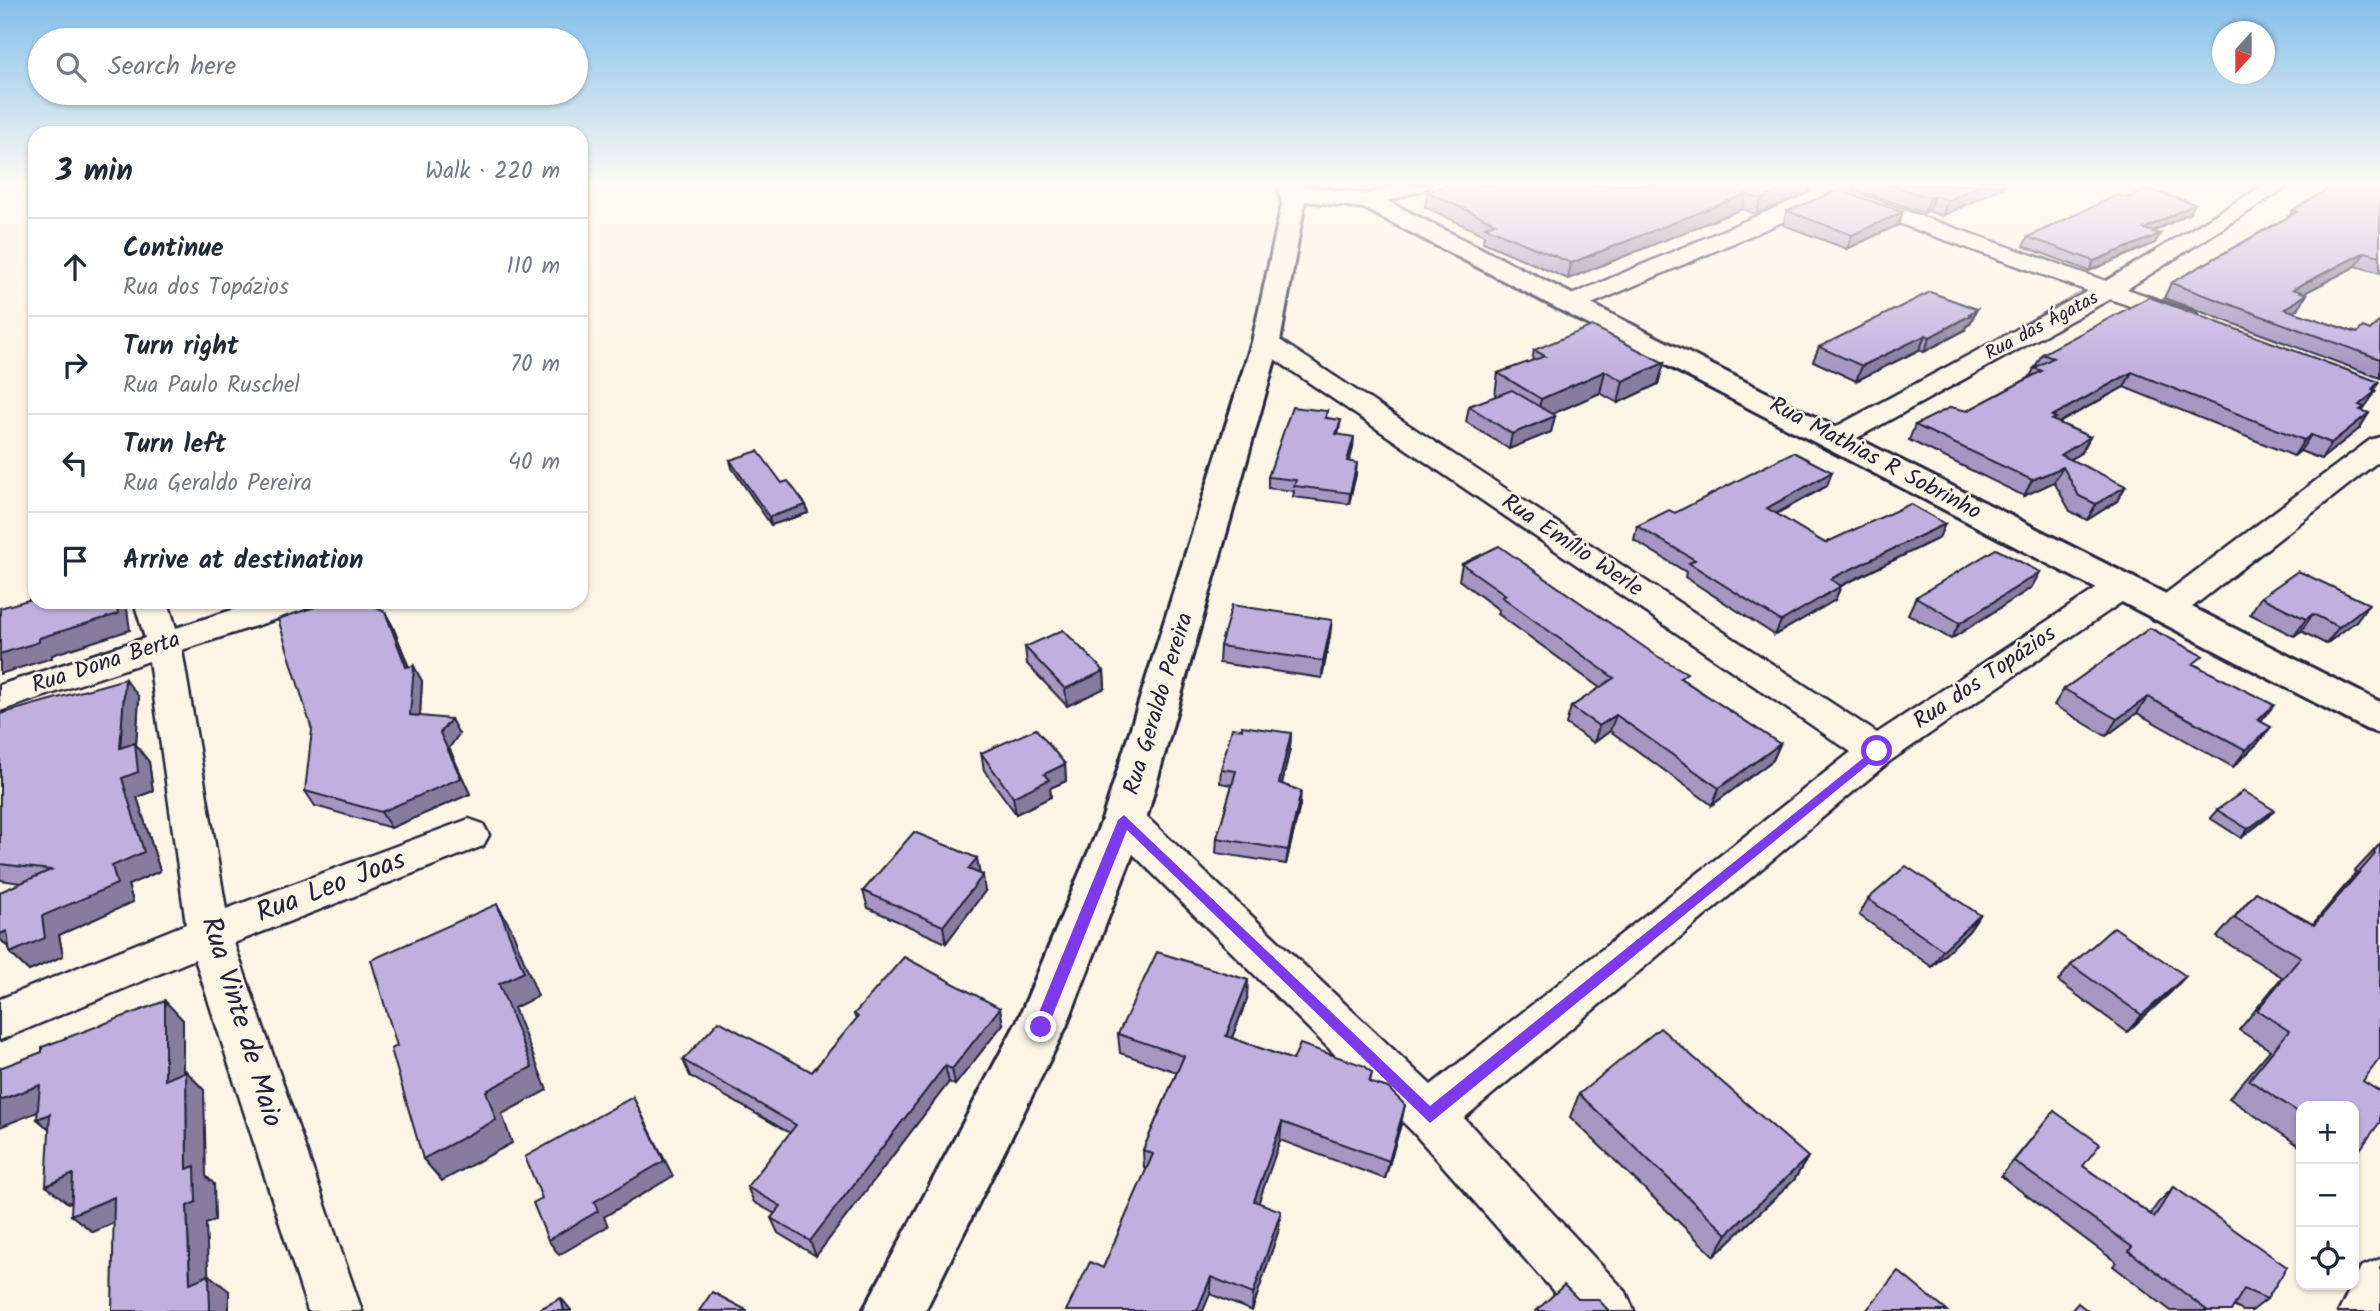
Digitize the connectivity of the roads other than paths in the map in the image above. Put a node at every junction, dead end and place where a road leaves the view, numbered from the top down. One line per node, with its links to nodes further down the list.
1 (1285, 246): 9 (main road, Rua Geraldo Pereira)
2 (1459, 246): 7 (main road, Rua Mathias R Sobrinho)
3 (1699, 246): 7 (street)
4 (1993, 246): 6 (street)
5 (2180, 246): 6 (street, Rua das Ágatas)
6 (2110, 289): 8 (street); 10 (street, Rua das Ágatas)
7 (1571, 304): 10 (main road, Rua Mathias R Sobrinho)
8 (2213, 328)
9 (1266, 342): 19 (street, Rua Emílio Werle); 20 (main road, Rua Geraldo Pereira)
10 (1836, 438): 12 (main road, Rua Mathias R Sobrinho)
11 (2380, 446): 15 (street)
12 (2120, 588): 15 (main road, Rua Mathias R Sobrinho); 19 (street, Rua dos Topázios)
13 (153, 609): 16 (street, Rua Vinte de Maio)
14 (271, 609): 16 (street, Rua Dona Berta)
15 (2165, 611): 18 (main road, Rua Mathias R Sobrinho)
16 (164, 644): 17 (street, Rua Dona Berta); 22 (street, Rua Vinte de Maio)
17 (0, 698)
18 (2380, 719)
19 (1877, 751): 24 (street, Rua dos Topázios)
20 (1124, 820): 24 (street); 27 (main road, Rua Geraldo Pereira)
21 (469, 835): 22 (street, Rua Leo Joas)
22 (209, 934): 23 (street, Rua Leo Joas); 26 (street, Rua Vinte de Maio)
23 (0, 1020)
24 (1430, 1116): 28 (street)
25 (2380, 1286): 29 (street)
26 (335, 1311)
27 (893, 1311)
28 (1607, 1311)
29 (2366, 1311)

